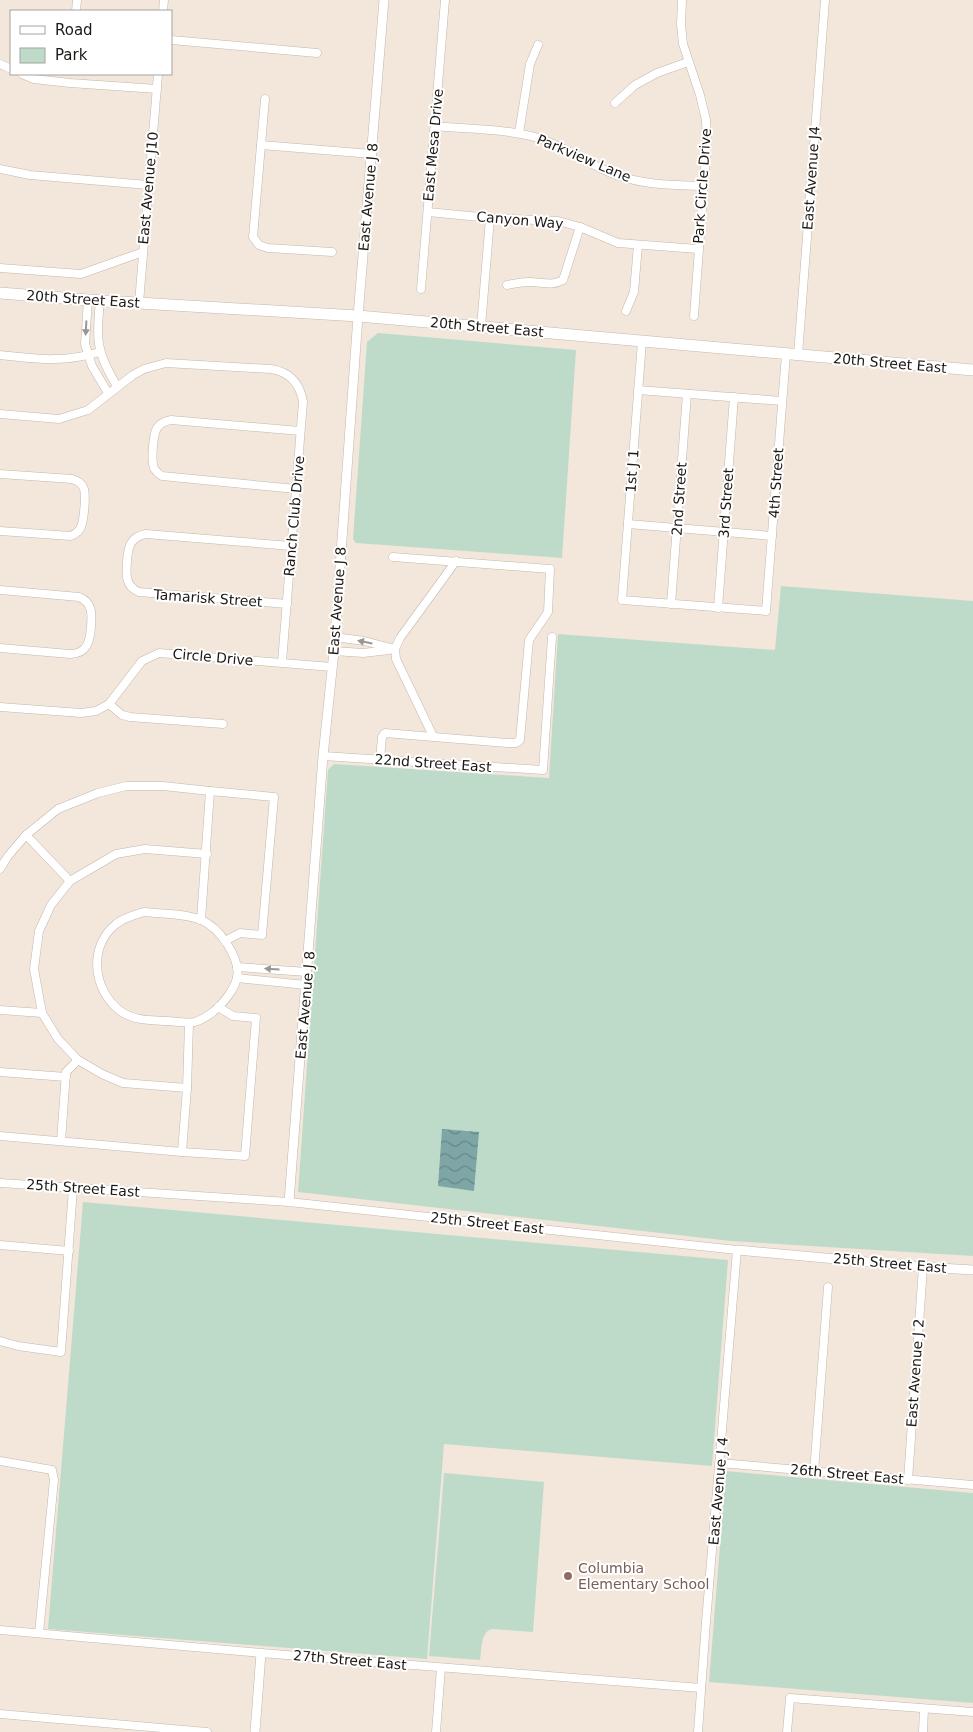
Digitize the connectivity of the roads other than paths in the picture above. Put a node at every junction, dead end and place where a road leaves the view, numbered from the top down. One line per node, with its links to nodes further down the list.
1 (384, 0): 19 (street, East Avenue J 8)
2 (444, 0): 16 (street, East Mesa Drive)
3 (682, 0): 8 (street, Park Circle Drive)
4 (825, 0): 46 (street, East Avenue J4)
5 (172, 40): 7 (street)
6 (538, 45): 17 (street)
7 (317, 53)
8 (688, 62): 15 (street); 22 (street, Park Circle Drive)
9 (24, 75): 12 (street)
10 (71, 75): 12 (street)
11 (158, 75): 13 (street, East Avenue J10)
12 (70, 83): 13 (street)
13 (157, 89): 21 (street, East Avenue J10)
14 (265, 99): 18 (street)
15 (615, 103)
16 (435, 126): 17 (street, Parkview Lane); 23 (street, East Mesa Drive)
17 (519, 133): 22 (street, Parkview Lane)
18 (261, 144): 19 (street); 29 (street)
19 (372, 154): 38 (street, East Avenue J 8)
20 (0, 169): 21 (street)
21 (148, 185): 28 (street, East Avenue J10)
22 (702, 186): 27 (street, Park Circle Drive)
23 (428, 212): 24 (street, Canyon Way); 32 (street, East Mesa Drive)
24 (490, 218): 25 (street, Canyon Way); 40 (street)
25 (580, 227): 26 (street, Canyon Way); 31 (street)
26 (638, 245): 27 (street, Canyon Way); 37 (street)
27 (698, 249): 39 (street, Park Circle Drive)
28 (143, 252): 30 (street); 36 (street, East Avenue J10)
29 (332, 252)
30 (0, 268)
31 (508, 285)
32 (421, 289)
33 (0, 293): 34 (main road, 20th Street East)
34 (88, 300): 35 (main road, 20th Street East); 45 (street, one-way to 45)
35 (100, 301): 36 (main road, 20th Street East); 42 (street)
36 (139, 303): 38 (main road, 20th Street East)
37 (626, 311)
38 (358, 316): 40 (main road, 20th Street East); 70 (street, East Avenue J 8)
39 (694, 316)
40 (481, 327): 41 (main road, 20th Street East)
41 (642, 341): 43 (main road, 20th Street East); 49 (street, 1st J 1)
42 (100, 352): 45 (street); 48 (street)
43 (786, 354): 46 (main road, 20th Street East); 53 (street, 4th Street)
44 (0, 356): 45 (street)
45 (88, 356): 50 (street)
46 (798, 356): 47 (main road, 20th Street East)
47 (973, 370)
48 (117, 386): 50 (street); 55 (street, Ranch Club Drive)
49 (638, 390): 51 (street); 58 (street, 1st J 1)
50 (108, 393): 54 (street)
51 (687, 394): 52 (street); 59 (street, 2nd Street)
52 (734, 398): 53 (street); 61 (street, 3rd Street)
53 (782, 401): 62 (street, 4th Street)
54 (0, 414)
55 (300, 431): 57 (street, Ranch Club Drive); 57 (street)
56 (0, 474): 60 (street)
57 (296, 489): 63 (street, Ranch Club Drive)
58 (628, 524): 59 (street); 68 (street, 1st J 1)
59 (677, 528): 61 (street); 68 (street, 2nd Street)
60 (0, 531)
61 (724, 532): 62 (street); 69 (street, 3rd Street)
62 (772, 536): 69 (street, 4th Street)
63 (291, 546): 67 (street, Ranch Club Drive); 67 (street, Tamarisk Street)
64 (393, 557): 65 (street)
65 (456, 561): 73 (street); 80 (street)
66 (0, 590): 72 (street)
67 (287, 604): 75 (street, Ranch Club Drive)
68 (671, 604): 69 (street)
69 (718, 608)
70 (335, 637): 73 (street, one-way to 70); 74 (street, East Avenue J 8)
71 (552, 637): 82 (street, 22nd Street East)
72 (0, 648)
73 (394, 649): 74 (street); 80 (street)
74 (334, 651): 76 (street, East Avenue J 8)
75 (282, 662): 76 (street, Circle Drive); 77 (street, Circle Drive)
76 (332, 667): 81 (street, East Avenue J 8)
77 (109, 704): 78 (street); 79 (street)
78 (0, 706)
79 (223, 724)
80 (433, 736): 82 (street)
81 (323, 756): 82 (street, 22nd Street East); 91 (street, East Avenue J 8)
82 (380, 759)
83 (210, 791): 84 (street); 85 (street); 89 (street)
84 (26, 835): 86 (street); 87 (street)
85 (207, 854): 87 (street); 88 (street)
86 (0, 869)
87 (70, 881): 96 (street)
88 (201, 920): 89 (street); 97 (street)
89 (225, 940): 90 (street)
90 (237, 968): 91 (street, one-way to 90); 92 (street)
91 (307, 972): 93 (street, East Avenue J 8)
92 (237, 978): 93 (street); 94 (street)
93 (306, 985): 107 (street, East Avenue J 8)
94 (218, 1007): 97 (street); 104 (street)
95 (0, 1010): 96 (street)
96 (42, 1013): 98 (street)
97 (189, 1023): 101 (street)
98 (78, 1060): 100 (street); 101 (street)
99 (0, 1072): 100 (street)
100 (66, 1077): 103 (street)
101 (187, 1088): 104 (street)
102 (0, 1136): 103 (street)
103 (61, 1141): 104 (street)
104 (182, 1152)
105 (0, 1183): 106 (street, 25th Street East)
106 (73, 1188): 107 (street, 25th Street East); 110 (street)
107 (289, 1202): 109 (street, 25th Street East)
108 (0, 1245): 110 (street)
109 (738, 1250): 111 (street, 25th Street East); 116 (street, East Avenue J 4)
110 (68, 1251): 114 (street)
111 (923, 1267): 112 (street, 25th Street East); 118 (street, East Avenue J 2)
112 (973, 1270)
113 (828, 1287): 117 (street)
114 (0, 1341)
115 (0, 1461): 121 (street)
116 (720, 1463): 117 (street, 26th Street East); 124 (street, East Avenue J 4)
117 (814, 1472): 118 (street, 26th Street East)
118 (908, 1480): 119 (street, 26th Street East)
119 (973, 1486)
120 (0, 1630): 121 (street, 27th Street East)
121 (39, 1633): 122 (street, 27th Street East)
122 (261, 1653): 123 (street, 27th Street East); 130 (street)
123 (441, 1668): 124 (street, 27th Street East); 131 (street)
124 (701, 1688): 132 (street, East Avenue J 4)
125 (924, 1709): 126 (street); 133 (street); 134 (street)
126 (973, 1712)
127 (0, 1714): 128 (street)
128 (195, 1732): 129 (street)
129 (207, 1732)
130 (255, 1732)
131 (436, 1732)
132 (698, 1732)
133 (788, 1732)
134 (923, 1732)

